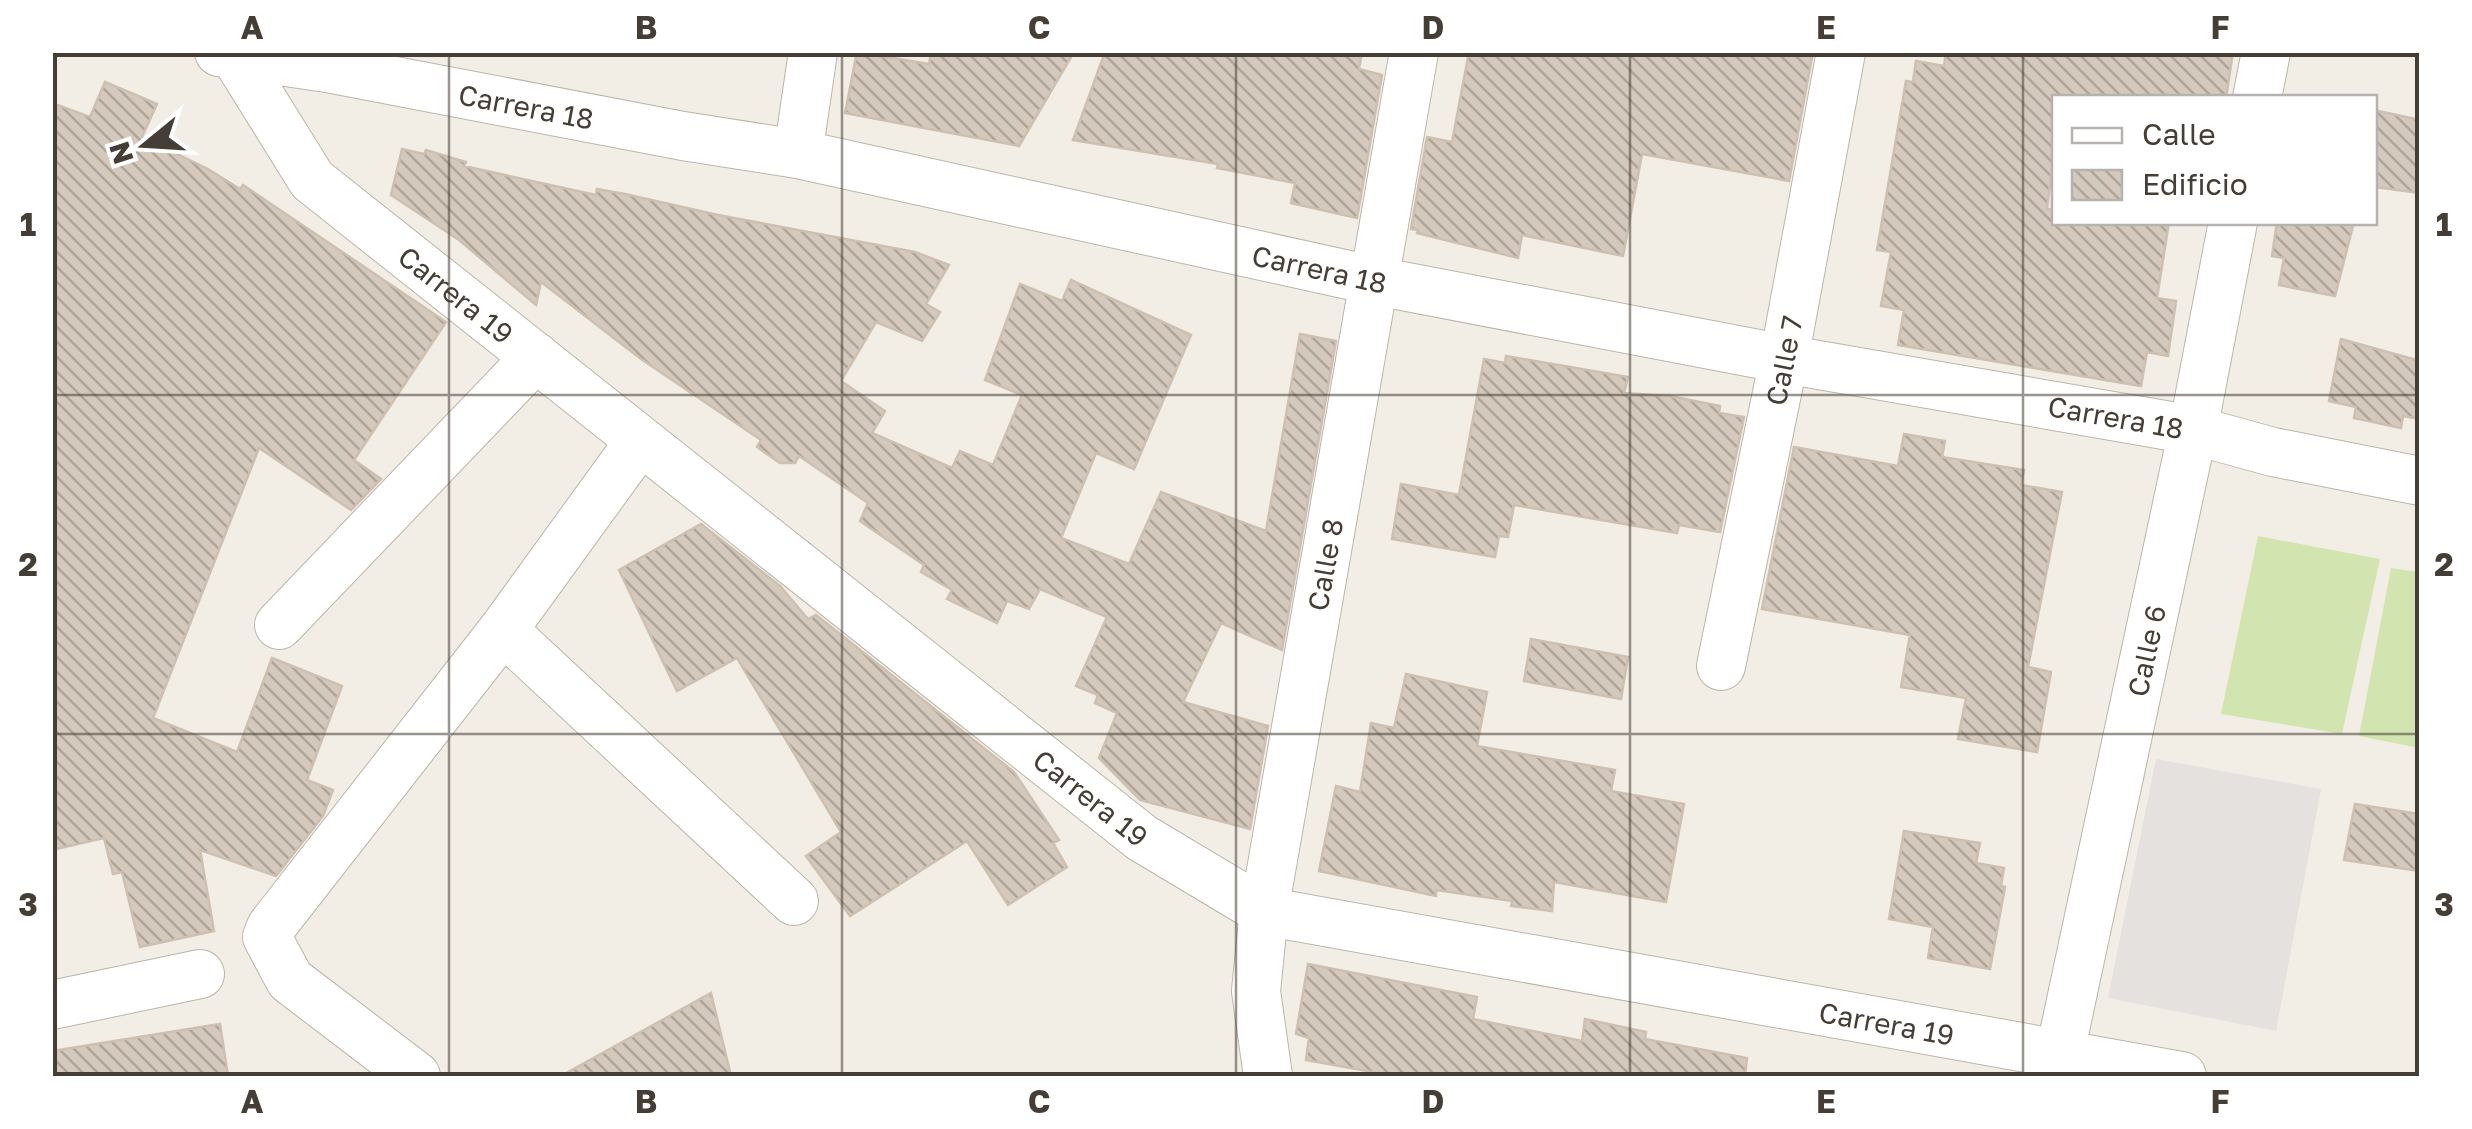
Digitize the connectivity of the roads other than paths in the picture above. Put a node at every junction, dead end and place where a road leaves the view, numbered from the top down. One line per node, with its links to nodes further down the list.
1 (812, 52): 7 (street)
2 (1414, 52): 9 (street, Calle 8)
3 (1841, 52): 11 (street, Calle 7)
4 (2266, 52): 6 (street)
5 (227, 54): 7 (street, Carrera 18); 10 (street, Carrera 19)
6 (2258, 95)
7 (798, 154): 9 (street, Carrera 18)
8 (2232, 225): 12 (street, Calle 6)
9 (1376, 281): 11 (street, Carrera 18); 19 (street, Calle 8)
10 (536, 357): 13 (street, Carrera 19); 15 (street)
11 (1784, 359): 12 (street, Carrera 18); 17 (street, Calle 7)
12 (2193, 430): 14 (street, Carrera 18); 22 (street, Calle 6)
13 (640, 440): 16 (street); 19 (street, Carrera 19)
14 (2420, 481)
15 (280, 624)
16 (503, 630): 18 (street); 23 (street)
17 (1721, 666)
18 (794, 902)
19 (1264, 911): 22 (street, Carrera 19); 24 (street, Calle 8)
20 (200, 974): 21 (street)
21 (52, 1006)
22 (2056, 1065): 25 (street, Carrera 19)
23 (416, 1076)
24 (1268, 1076)
25 (2182, 1076)

